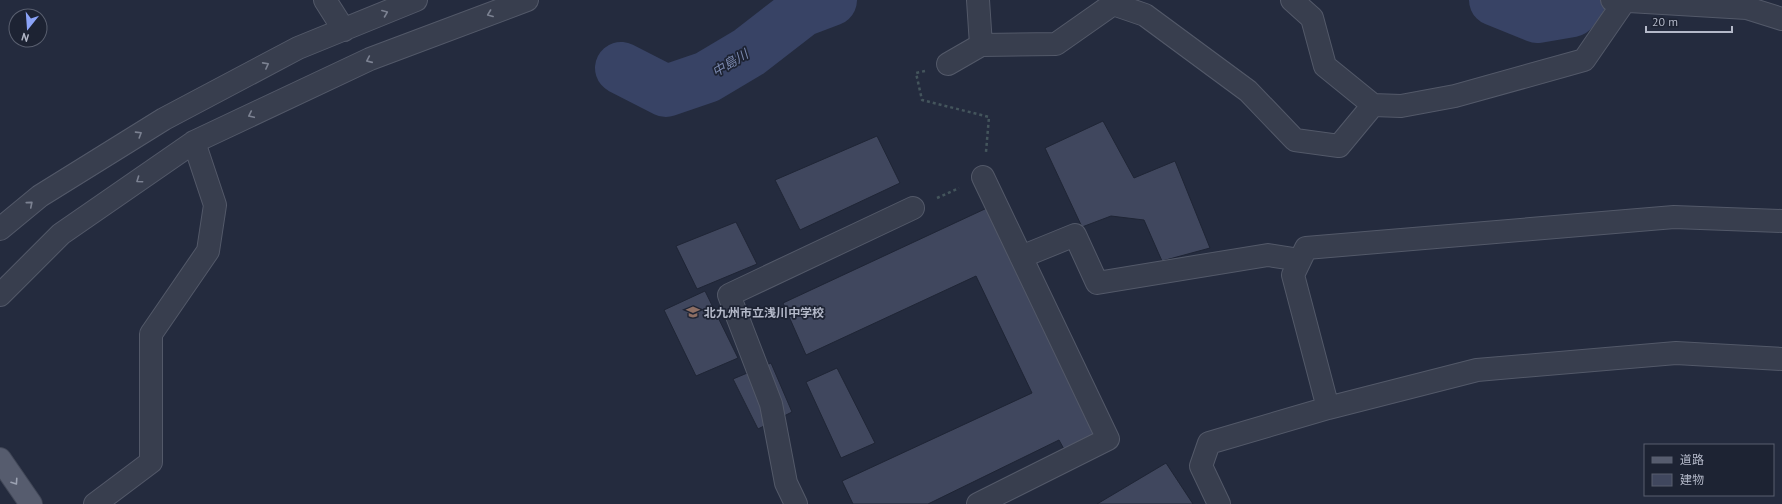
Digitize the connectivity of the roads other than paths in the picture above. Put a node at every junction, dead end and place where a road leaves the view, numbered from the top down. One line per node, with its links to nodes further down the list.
1 (326, 0): 9 (street)
2 (416, 0): 9 (street, one-way to 2)
3 (527, 0): 13 (street, one-way to 13)
4 (978, 0): 10 (street)
5 (1292, 0): 12 (street)
6 (1619, 1): 8 (street); 12 (street)
7 (1117, 2): 10 (street); 12 (street)
8 (1782, 19)
9 (344, 30): 17 (street, one-way to 9)
10 (981, 46): 11 (street)
11 (948, 64)
12 (1373, 105)
13 (194, 142): 20 (street, one-way to 20); 25 (street)
14 (983, 177): 18 (street)
15 (912, 208): 26 (street)
16 (1782, 221): 19 (street)
17 (0, 229)
18 (1021, 257): 19 (street); 27 (street)
19 (1300, 260): 22 (street)
20 (0, 295)
21 (1782, 359): 22 (street)
22 (1328, 408): 28 (street)
23 (0, 459): 24 (main road, one-way to 24)
24 (31, 504)
25 (95, 504)
26 (796, 504)
27 (978, 504)
28 (1219, 504)

